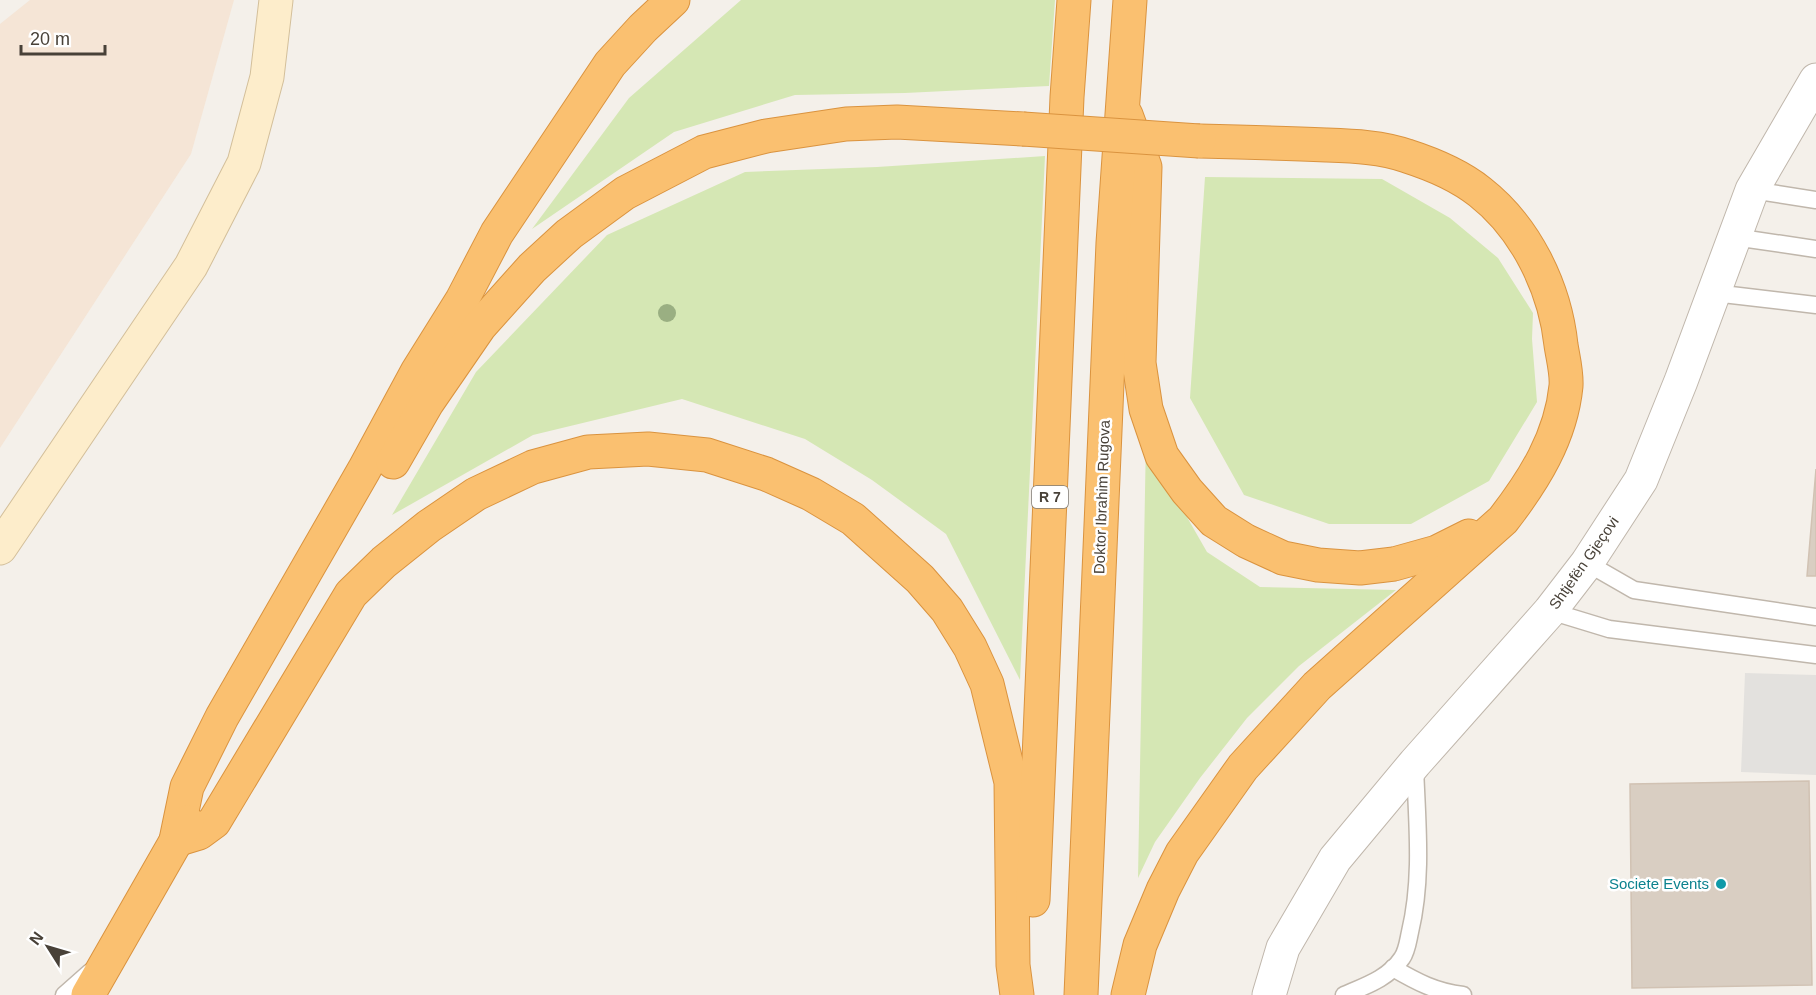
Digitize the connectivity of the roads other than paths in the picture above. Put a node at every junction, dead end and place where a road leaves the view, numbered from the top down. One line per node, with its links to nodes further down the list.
1 (276, 0): 14 (main road)
2 (674, 0): 20 (highway)
3 (1074, 0): 26 (highway, R 7)
4 (1130, 0): 6 (highway, Doktor Ibrahim Rugova)
5 (1816, 80): 7 (street, Shtjefën Gjeçovi)
6 (1122, 104): 13 (highway); 27 (highway, Doktor Ibrahim Rugova)
7 (1752, 190): 8 (lane); 9 (street, Shtjefën Gjeçovi)
8 (1816, 200)
9 (1734, 237): 10 (lane); 11 (street, Shtjefën Gjeçovi)
10 (1816, 249)
11 (1714, 293): 12 (lane); 15 (street, Shtjefën Gjeçovi)
12 (1816, 305)
13 (1503, 520): 20 (highway, bridge); 28 (highway)
14 (0, 548)
15 (1587, 563): 16 (street, Shtjefën Gjeçovi); 17 (lane)
16 (1550, 611): 18 (lane); 19 (street, Shtjefën Gjeçovi)
17 (1816, 617)
18 (1816, 655)
19 (1414, 763): 22 (lane); 29 (street, Shtjefën Gjeçovi)
20 (176, 840): 21 (highway); 25 (highway)
21 (111, 953): 23 (lane); 24 (highway)
22 (1393, 968): 30 (lane); 31 (lane)
23 (64, 995)
24 (88, 995)
25 (1017, 995)
26 (1029, 995)
27 (1081, 995)
28 (1128, 995)
29 (1269, 995)
30 (1344, 995)
31 (1463, 995)

